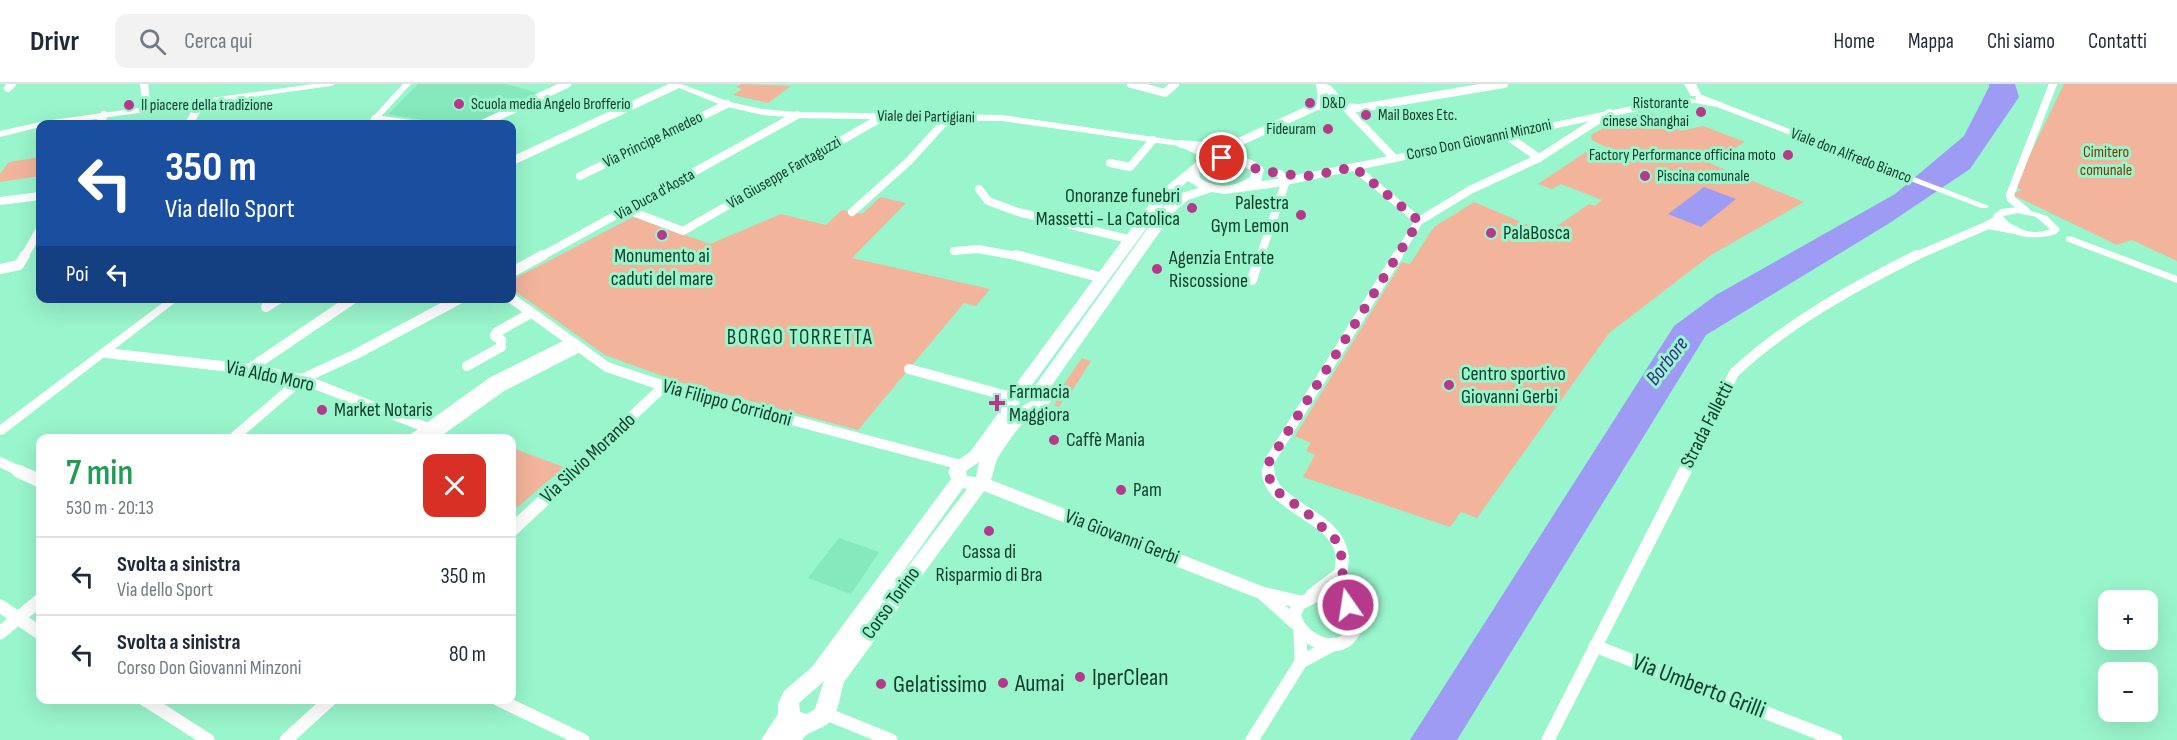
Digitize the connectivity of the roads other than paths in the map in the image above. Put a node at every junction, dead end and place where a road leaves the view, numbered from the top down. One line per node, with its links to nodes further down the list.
1 (153, 84): 9 (street)
2 (331, 84): 13 (street)
3 (567, 84): 27 (street)
4 (675, 84): 14 (street, Viale dei Partigiani); 34 (street)
5 (1131, 84): 6 (street)
6 (1175, 84)
7 (1504, 84): 17 (street)
8 (2053, 84): 51 (street)
9 (144, 85): 16 (street)
10 (1320, 85): 15 (street); 17 (street)
11 (403, 86): 26 (street)
12 (1691, 94): 18 (main road, Corso Don Giovanni Minzoni); 53 (street, Viale don Alfredo Bianco)
13 (201, 102): 16 (street); 25 (street)
14 (727, 104): 20 (street, Viale dei Partigiani); 43 (street, Via Principe Amedeo)
15 (1317, 106): 17 (street); 32 (street)
16 (147, 109): 19 (street)
17 (1348, 109): 36 (street)
18 (1609, 113): 30 (main road, Corso Don Giovanni Minzoni); 37 (street)
19 (104, 115): 23 (street); 24 (street)
20 (797, 116): 21 (street, Viale dei Partigiani); 50 (street, Via Duca d'Aosta)
21 (884, 116): 22 (street, Viale dei Partigiani); 50 (street, Via Giuseppe Fantaguzzi)
22 (948, 118): 31 (street, Viale dei Partigiani); 52 (street)
23 (74, 120)
24 (101, 120)
25 (191, 120)
26 (375, 120)
27 (490, 120)
28 (36, 126): 29 (street)
29 (0, 134)
30 (1506, 135): 36 (main road, Corso Don Giovanni Minzoni); 37 (street)
31 (1153, 140): 33 (street, Viale dei Partigiani); 39 (street)
32 (1237, 143): 33 (street); 35 (street); 38 (street)
33 (1181, 144): 35 (street, Viale dei Partigiani); 41 (street)
34 (516, 157)
35 (1225, 158): 38 (main road); 41 (main road)
36 (1394, 158): 40 (main road, Corso Don Giovanni Minzoni)
37 (1539, 158): 54 (street)
38 (1242, 160): 42 (main road)
39 (1110, 163)
40 (1354, 167): 44 (main road, Corso Don Giovanni Minzoni); 54 (street)
41 (1196, 168): 47 (main road); 59 (main road, Corso Torino)
42 (1258, 170): 44 (main road, Corso Don Giovanni Minzoni); 45 (main road)
43 (580, 176)
44 (1283, 178): 45 (main road, Corso Don Giovanni Minzoni); 64 (street)
45 (1244, 186): 47 (main road, Corso Don Giovanni Minzoni)
46 (979, 189): 59 (street)
47 (1210, 189): 81 (main road, Corso Torino)
48 (36, 196): 49 (street)
49 (0, 201)
50 (628, 210): 62 (street, Via Duca d'Aosta)
51 (2026, 211): 53 (street, Viale don Alfredo Bianco); 57 (street)
52 (852, 212)
53 (2000, 215): 55 (street, Strada Falletti); 56 (street)
54 (1419, 221): 90 (street)
55 (1988, 225): 56 (street); 101 (street, Strada Falletti)
56 (2015, 230): 57 (street)
57 (2052, 232): 65 (street)
58 (36, 236): 61 (street)
59 (1132, 240): 63 (main road, Corso Torino)
60 (954, 251): 63 (street)
61 (0, 269)
62 (516, 270)
63 (1103, 278): 80 (main road, Corso Torino)
64 (1252, 280)
65 (2177, 280)
66 (516, 302): 72 (street, Via Filippo Corridoni)
67 (170, 303): 74 (street)
68 (273, 303): 71 (street)
69 (347, 303): 76 (street)
70 (452, 303): 78 (street)
71 (266, 308)
72 (531, 313): 73 (street, Via Filippo Corridoni); 75 (street)
73 (574, 345): 79 (street, Via Filippo Corridoni); 83 (street)
74 (106, 352): 76 (street, Via Aldo Moro); 82 (street)
75 (467, 366)
76 (249, 369): 78 (street, Via Aldo Moro)
77 (909, 369): 80 (street)
78 (302, 379): 83 (street, Via Aldo Moro); 84 (street)
79 (664, 386): 86 (street, Via Filippo Corridoni); 89 (street, Via Silvio Morando)
80 (1017, 392): 81 (main road); 86 (main road, Corso Torino)
81 (1040, 392): 88 (main road, Corso Torino)
82 (0, 431)
83 (432, 433)
84 (238, 434)
85 (0, 462): 87 (street)
86 (961, 472): 88 (main road); 106 (main road, Corso Torino)
87 (36, 479)
88 (981, 483): 91 (street, Via Giovanni Gerbi); 106 (main road, Corso Torino)
89 (516, 526)
90 (1341, 573): 92 (street); 94 (street)
91 (1262, 593): 92 (street, Via Giovanni Gerbi); 97 (street, Via Giovanni Gerbi)
92 (1304, 600): 94 (street); 97 (street)
93 (36, 603): 96 (street)
94 (1348, 605): 100 (street)
95 (0, 606): 96 (street)
96 (18, 619): 98 (street); 99 (street)
97 (1298, 627): 100 (street); 102 (street)
98 (36, 630)
99 (0, 633)
100 (1334, 644): 102 (street)
101 (1595, 646): 114 (street, Strada Falletti); 115 (street, Via Umberto Grilli)
102 (1301, 662): 113 (street)
103 (152, 704): 107 (street)
104 (326, 704): 108 (street)
105 (507, 704): 109 (street)
106 (806, 717): 110 (main road, Corso Torino); 111 (main road, Corso Torino); 112 (street)
107 (208, 740)
108 (286, 740)
109 (583, 740)
110 (772, 740)
111 (790, 740)
112 (891, 740)
113 (1252, 740)
114 (1548, 740)
115 (1836, 740)

